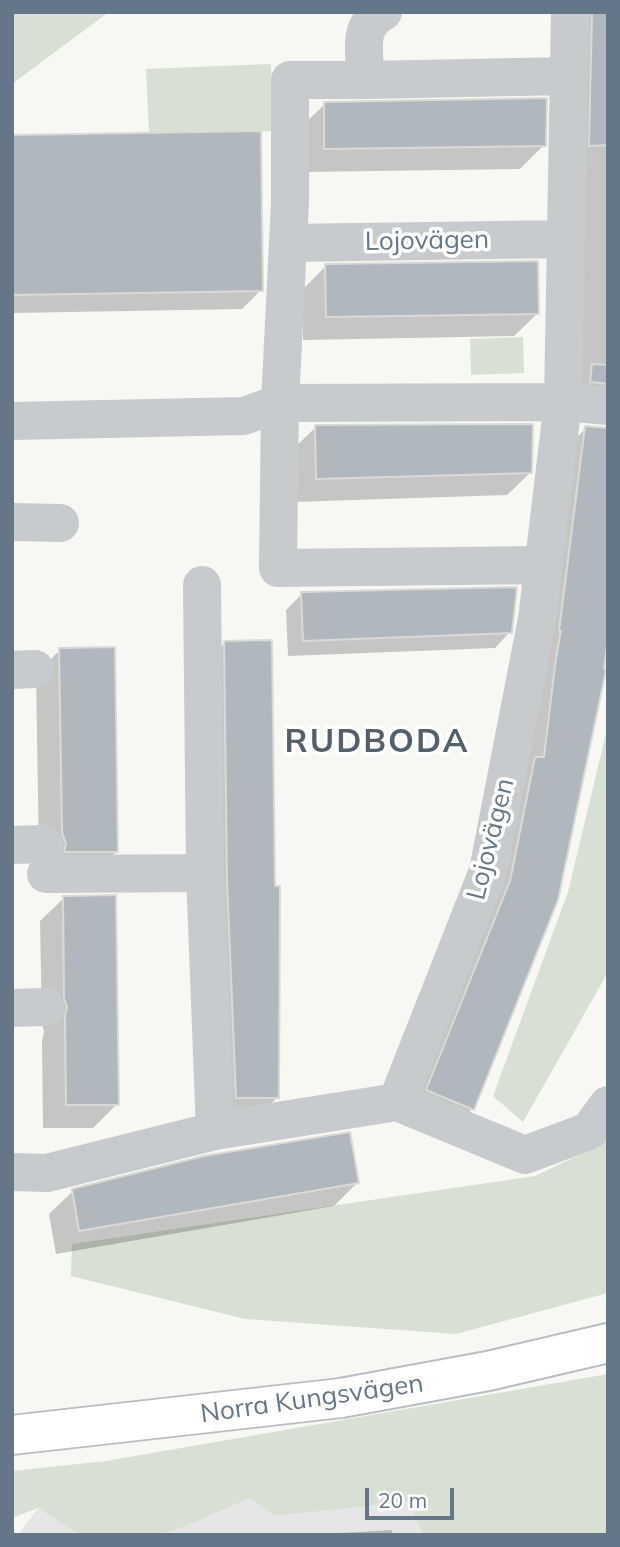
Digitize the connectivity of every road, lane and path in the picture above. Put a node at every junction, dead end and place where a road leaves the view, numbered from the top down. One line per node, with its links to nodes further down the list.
1 (383, 12): 4 (street)
2 (569, 12): 3 (street, Lojovägen)
3 (568, 76): 4 (street); 5 (street, Lojovägen)
4 (366, 80): 6 (street)
5 (566, 239): 6 (street, Lojovägen); 7 (street, Lojovägen)
6 (288, 243): 8 (street)
7 (563, 402): 8 (street); 9 (street); 13 (street, Lojovägen)
8 (280, 403): 10 (street); 13 (street)
9 (608, 406)
10 (12, 421)
11 (12, 522): 12 (street)
12 (61, 523)
13 (544, 565): 17 (street, Lojovägen)
14 (202, 585): 16 (street)
15 (34, 854): 16 (street)
16 (205, 873): 19 (street)
17 (397, 1102): 18 (street); 19 (street)
18 (608, 1105)
19 (215, 1131): 20 (street)
20 (12, 1172)
21 (608, 1343): 22 (main road, Norra Kungsvägen)
22 (12, 1435)

